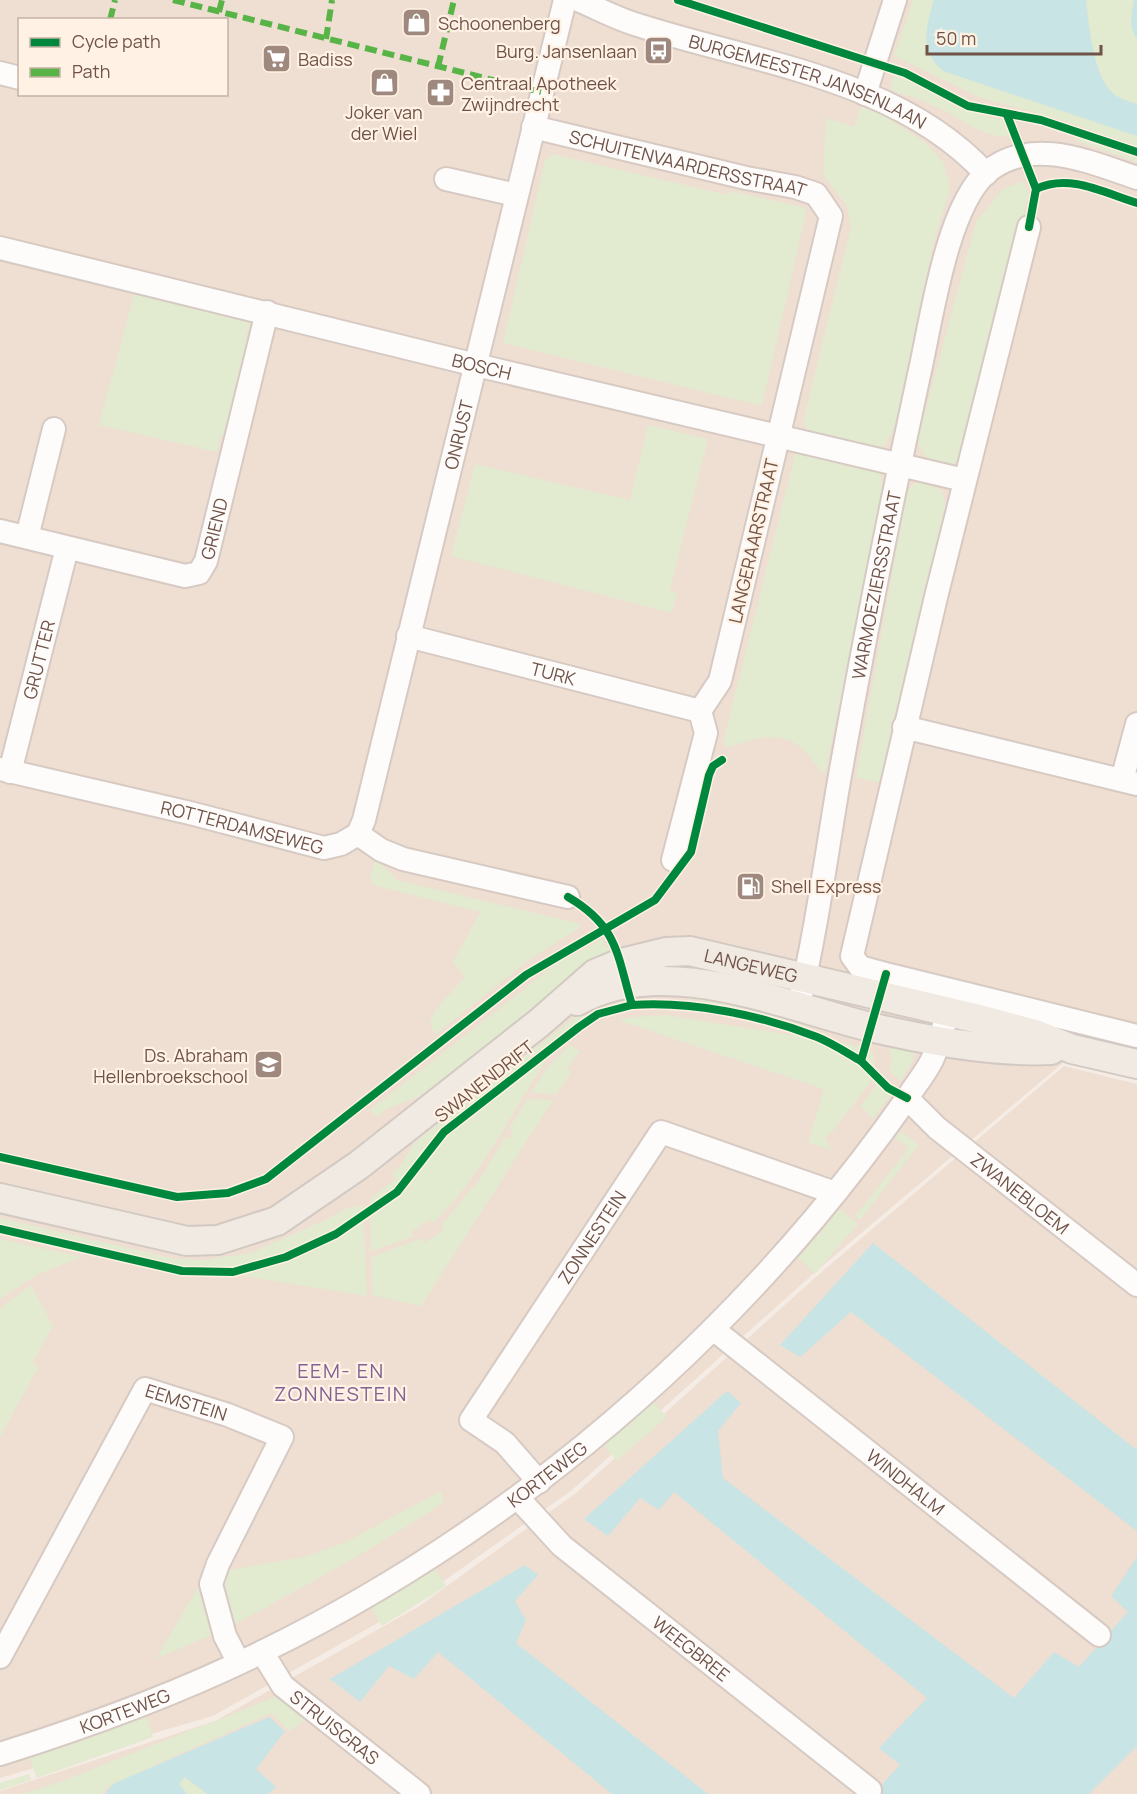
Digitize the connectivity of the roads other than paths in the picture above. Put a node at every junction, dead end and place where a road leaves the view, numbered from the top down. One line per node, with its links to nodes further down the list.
1 (565, 0): 7 (street, ONRUST)
2 (578, 0): 6 (street, BURGEMEESTER JANSENLAAN)
3 (895, 0): 6 (street)
4 (0, 73): 5 (street)
5 (18, 78)
6 (865, 94): 8 (street, BURGEMEESTER JANSENLAAN)
7 (533, 127): 11 (street, ONRUST); 12 (street, SCHUITENVAARDERSSTRAAT)
8 (986, 174): 9 (street); 19 (street, WARMOEZIERSSTRAAT)
9 (1137, 178)
10 (446, 179): 11 (street)
11 (516, 195): 16 (street, ONRUST)
12 (831, 216): 18 (street, LANGERAARSTRAAT)
13 (1029, 227): 20 (street)
14 (0, 248): 15 (street, BOSCH)
15 (267, 312): 16 (street, BOSCH); 23 (street, GRIEND)
16 (476, 365): 18 (street, BOSCH); 24 (street, ONRUST)
17 (54, 429): 22 (street)
18 (778, 435): 19 (street, BOSCH); 25 (street, LANGERAARSTRAAT)
19 (900, 465): 20 (street, BOSCH); 33 (street, WARMOEZIERSSTRAAT)
20 (964, 480): 27 (street)
21 (0, 531): 22 (street, GRIEND)
22 (27, 537): 23 (street, GRIEND)
23 (67, 548): 28 (street, GRUTTER)
24 (408, 636): 25 (street, TURK); 30 (street, ONRUST)
25 (700, 711): 31 (street)
26 (1137, 724): 29 (street)
27 (904, 727): 29 (street); 37 (street)
28 (5, 770): 30 (street, ROTTERDAMSEWEG)
29 (1129, 782)
30 (358, 834): 32 (street)
31 (673, 860)
32 (568, 897)
33 (805, 978): 34 (street, WARMOEZIERSSTRAAT); 35 (main road, LANGEWEG); 36 (main road, LANGEWEG)
34 (798, 1008): 36 (main road, LANGEWEG); 38 (main road, LANGEWEG)
35 (948, 1012): 38 (street, KORTEWEG); 39 (main road, LANGEWEG)
36 (539, 1023): 43 (main road, SWANENDRIFT)
37 (1137, 1036)
38 (939, 1040): 39 (main road, LANGEWEG); 41 (street, KORTEWEG)
39 (1072, 1049): 40 (main road, LANGEWEG)
40 (1137, 1064)
41 (907, 1098): 42 (street, KORTEWEG); 44 (street, ZWANEBLOEM)
42 (836, 1193): 45 (street, KORTEWEG); 46 (street, ZONNESTEIN)
43 (0, 1198)
44 (1137, 1285)
45 (712, 1329): 46 (street, KORTEWEG); 48 (street, WINDHALM)
46 (539, 1482): 47 (street, KORTEWEG)
47 (518, 1498): 49 (street, KORTEWEG); 53 (street, WEEGBREE)
48 (1099, 1635)
49 (262, 1652): 51 (street, KORTEWEG); 54 (street, STRUISGRAS)
50 (0, 1657): 51 (street, EEMSTEIN)
51 (239, 1663): 52 (street, KORTEWEG)
52 (0, 1754)
53 (870, 1790)
54 (419, 1794)

